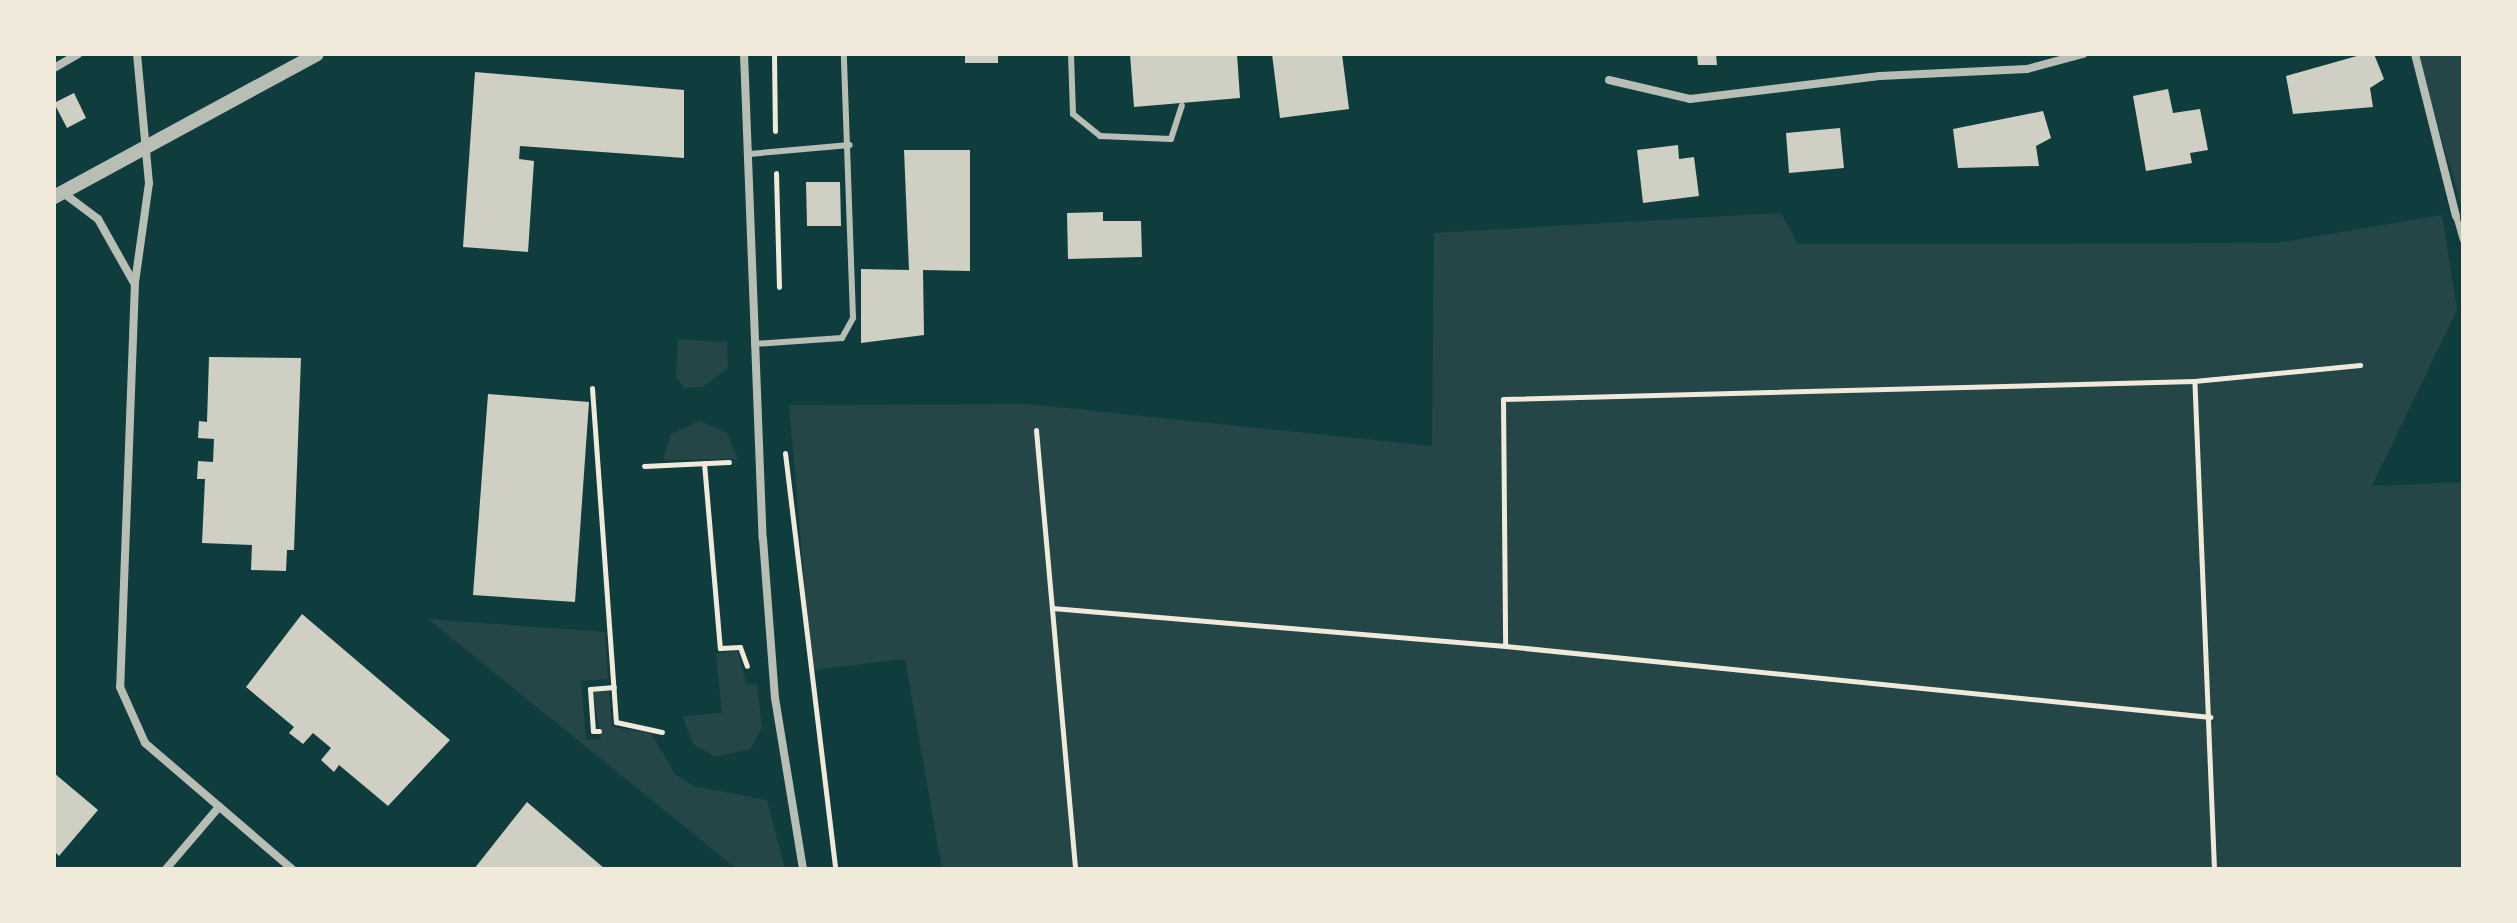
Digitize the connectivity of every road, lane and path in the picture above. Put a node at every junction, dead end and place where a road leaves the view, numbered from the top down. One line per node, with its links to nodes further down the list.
1 (78, 54): 10 (street)
2 (137, 54): 13 (street)
3 (317, 54): 13 (street)
4 (744, 54): 16 (street)
5 (774, 54): 15 (path)
6 (844, 54): 14 (lane)
7 (1071, 54): 12 (lane)
8 (2083, 54): 11 (street)
9 (2415, 54): 18 (street)
10 (54, 68)
11 (1609, 80)
12 (1182, 106)
13 (147, 144): 17 (street); 20 (street)
14 (850, 145): 15 (lane); 22 (lane)
15 (775, 152): 16 (lane); 21 (path)
16 (749, 154): 22 (street)
17 (58, 194): 20 (street)
18 (2456, 216): 19 (lane)
19 (2463, 240)
20 (135, 283): 38 (street)
21 (779, 300)
22 (754, 344): 41 (street)
23 (2360, 365): 24 (path)
24 (2194, 381): 32 (path); 35 (path)
25 (592, 388): 34 (path)
26 (1036, 430): 31 (path)
27 (784, 436): 42 (path)
28 (729, 462): 29 (path)
29 (704, 463): 30 (path); 33 (path)
30 (644, 466)
31 (1052, 608): 32 (path); 43 (path)
32 (1505, 646): 35 (path)
33 (747, 670)
34 (614, 687): 36 (path); 37 (path)
35 (2210, 717): 44 (path)
36 (599, 731)
37 (662, 732)
38 (219, 807): 39 (street); 40 (street)
39 (166, 869)
40 (292, 869)
41 (803, 869)
42 (835, 869)
43 (1075, 869)
44 (2214, 869)

